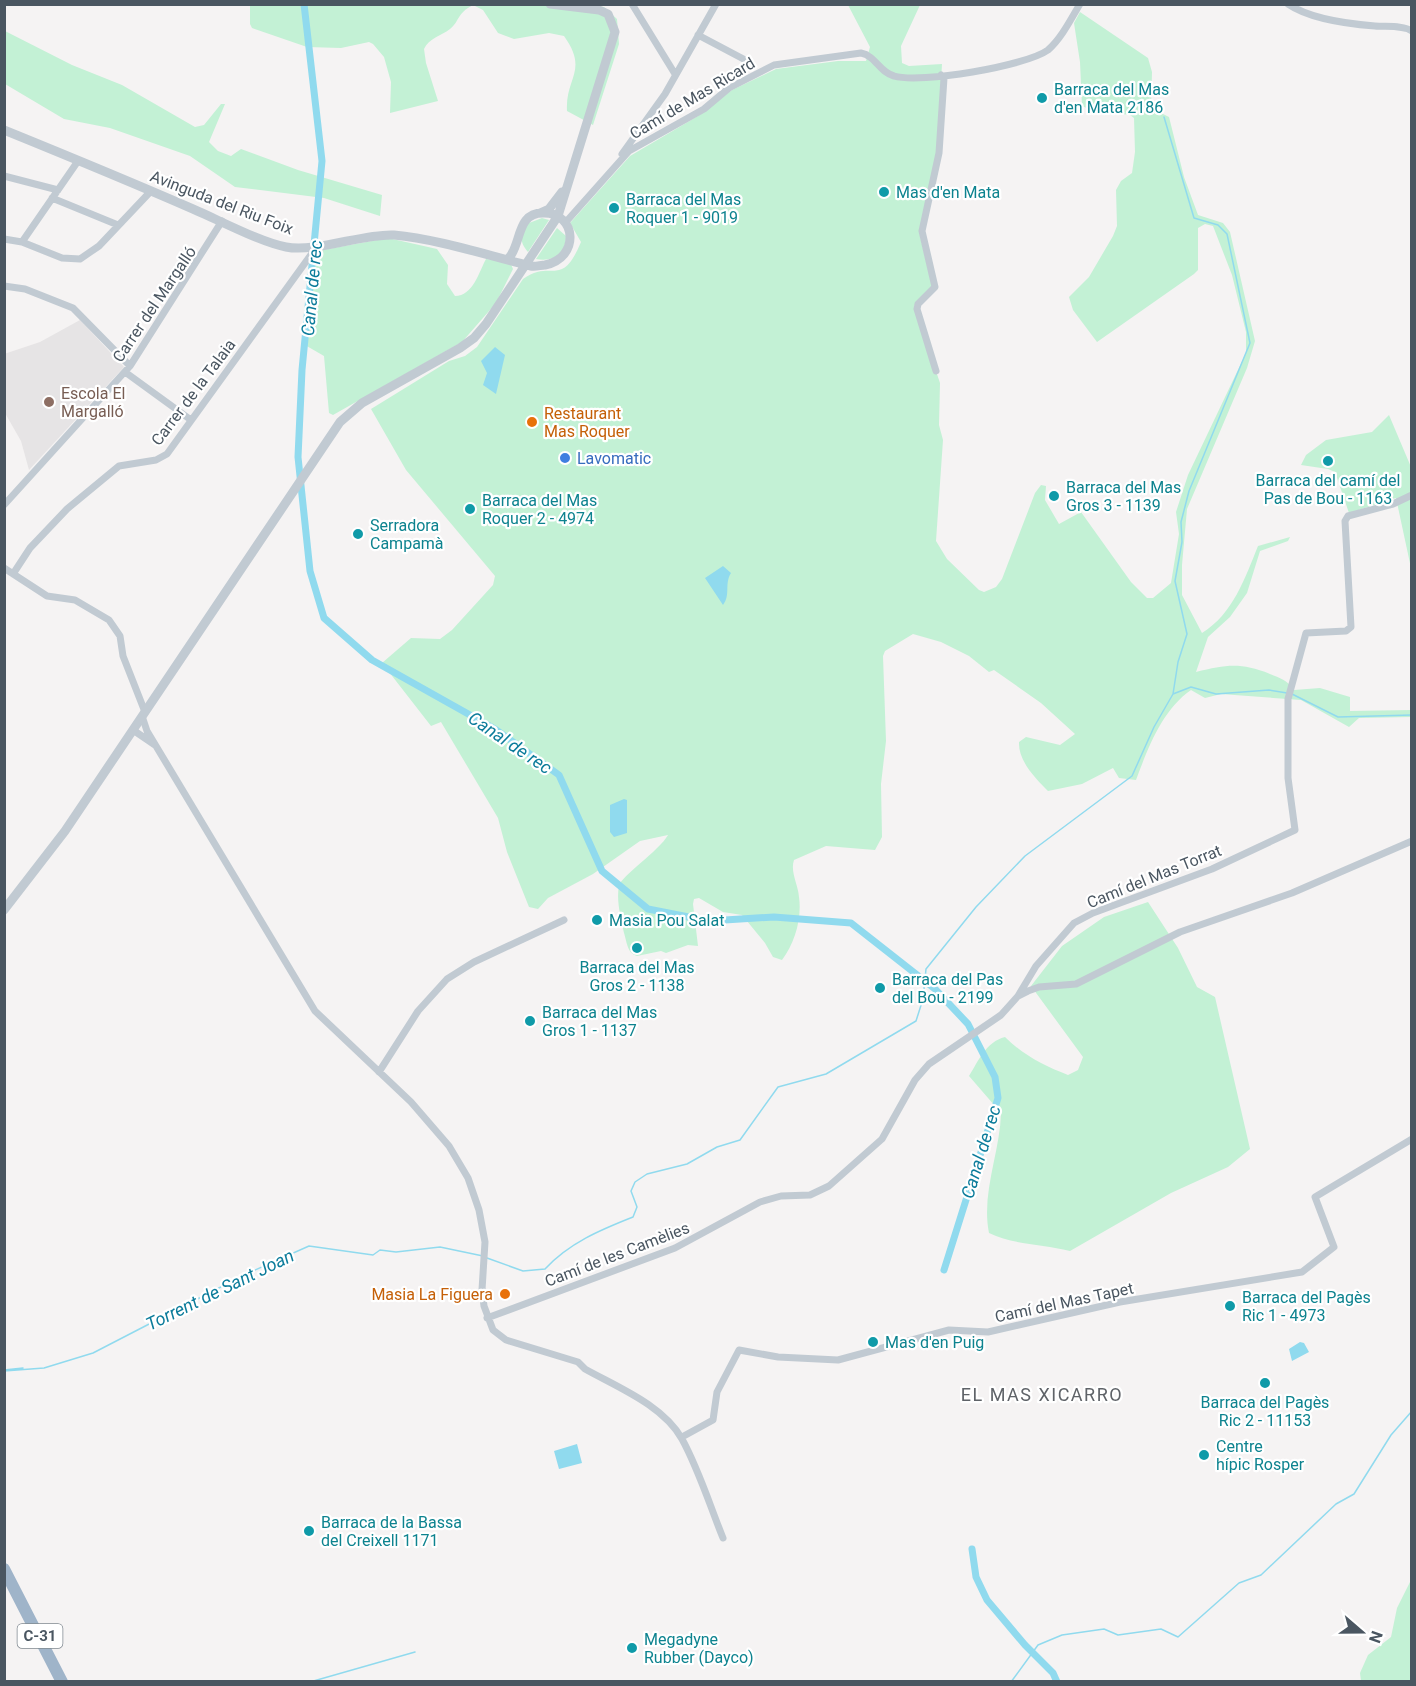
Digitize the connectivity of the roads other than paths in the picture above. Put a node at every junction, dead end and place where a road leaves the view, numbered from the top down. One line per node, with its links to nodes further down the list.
1 (550, 4): 15 (street)
2 (632, 4): 9 (street)
3 (716, 4): 7 (street)
4 (1080, 4): 10 (street, Camí de Mas Ricard)
5 (1288, 4): 6 (street)
6 (1412, 31)
7 (698, 35): 8 (street); 9 (street)
8 (751, 63)
9 (675, 74): 12 (street)
10 (941, 75): 12 (street, Camí de Mas Ricard); 32 (street)
11 (5, 132): 13 (street, Avinguda del Riu Foix)
12 (620, 159): 22 (street, Camí de Mas Ricard)
13 (78, 161): 16 (street); 17 (street, Avinguda del Riu Foix)
14 (4, 176): 16 (street)
15 (569, 180): 19 (street); 20 (street)
16 (58, 190): 18 (street)
17 (151, 191): 21 (street, Avinguda del Riu Foix); 23 (street)
18 (52, 198): 23 (street); 25 (street)
19 (539, 213): 20 (street); 26 (street)
20 (558, 216): 22 (street); 29 (street)
21 (222, 221): 27 (street, Avinguda del Riu Foix); 31 (street, Carrer del Margalló)
22 (565, 223): 29 (street, Avinguda del Riu Foix)
23 (118, 225): 25 (street)
24 (4, 239): 25 (street)
25 (22, 242)
26 (518, 244): 28 (street); 29 (street)
27 (319, 245): 28 (street, Avinguda del Riu Foix); 34 (street, Carrer de la Talaia)
28 (508, 258): 29 (street, Avinguda del Riu Foix)
29 (527, 263): 39 (street)
30 (4, 286): 31 (street)
31 (130, 366): 33 (street, Carrer del Margalló)
32 (936, 371)
33 (125, 372): 34 (street); 36 (street, Carrer del Margalló)
34 (191, 420): 38 (street, Carrer de la Talaia)
35 (1412, 495): 48 (street, Camí del Mas Torrat)
36 (4, 505)
37 (4, 568): 38 (street)
38 (13, 574): 39 (street)
39 (143, 714): 40 (street); 41 (street)
40 (133, 730): 41 (street); 42 (street); 43 (street)
41 (147, 731): 44 (street)
42 (146, 740): 43 (street); 44 (street)
43 (124, 743): 46 (street)
44 (156, 745): 49 (street)
45 (1412, 842): 48 (street, Camí de les Camèlies)
46 (4, 910)
47 (564, 920): 49 (street)
48 (1018, 996): 51 (street, Camí de les Camèlies)
49 (379, 1072): 51 (street)
50 (1412, 1139): 52 (street, Camí del Mas Tapet)
51 (487, 1318): 52 (street)
52 (682, 1437): 53 (street)
53 (723, 1538)
54 (6, 1572): 55 (highway, C-31)
55 (62, 1682)

